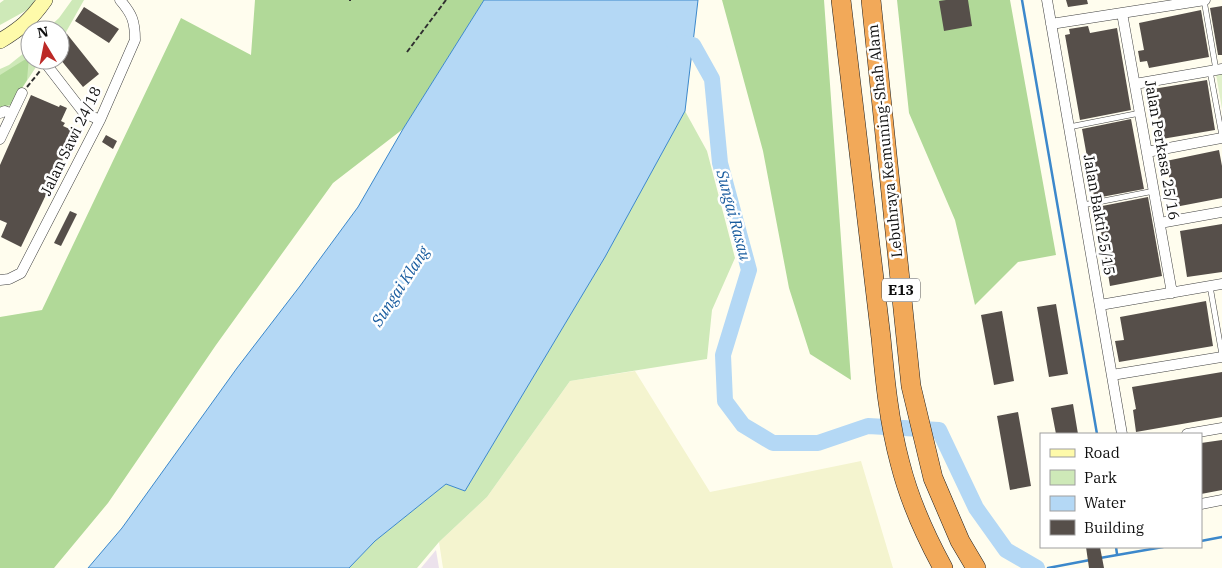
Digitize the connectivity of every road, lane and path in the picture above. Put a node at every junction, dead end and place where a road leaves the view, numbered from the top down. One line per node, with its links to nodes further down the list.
1 (44, 0): 11 (street)
2 (120, 0): 21 (street, Jalan Sawi 24/18)
3 (446, 0): 12 (path)
4 (841, 0): 42 (highway, Lebuhraya Kemuning-Shah Alam / E13)
5 (871, 0): 43 (highway, Lebuhraya Kemuning-Shah Alam / E13)
6 (1047, 0): 10 (street, Jalan Bakti 25/15)
7 (1204, 0): 8 (street); 15 (lane)
8 (1151, 4): 9 (street)
9 (1122, 13): 10 (street); 16 (street, Jalan Perkasa 25/16)
10 (1051, 24): 22 (street, Jalan Bakti 25/15)
11 (0, 41)
12 (407, 52)
13 (39, 70): 17 (path)
14 (51, 70): 21 (street)
15 (1216, 70): 16 (street); 23 (lane)
16 (1135, 84): 19 (street, Jalan Perkasa 25/16)
17 (22, 93): 20 (street)
18 (0, 113): 20 (street)
19 (1140, 113): 22 (lane); 25 (street, Jalan Perkasa 25/16)
20 (12, 114): 24 (street)
21 (100, 120): 30 (street, Jalan Sawi 24/18)
22 (1069, 127): 27 (street, Jalan Bakti 25/15)
23 (1222, 137): 25 (street)
24 (0, 139)
25 (1147, 152): 26 (street, Jalan Perkasa 25/16)
26 (1154, 191): 27 (lane); 29 (street, Jalan Perkasa 25/16)
27 (1082, 205): 34 (street, Jalan Bakti 25/15)
28 (1222, 212): 29 (street)
29 (1160, 223): 33 (street, Jalan Perkasa 25/16)
30 (0, 280)
31 (1222, 284): 32 (street)
32 (1210, 286): 33 (street); 35 (lane)
33 (1172, 293): 34 (street)
34 (1100, 305): 36 (street, Jalan Bakti 25/15)
35 (1222, 356): 36 (street)
36 (1112, 375): 38 (street, Jalan Bakti 25/15)
37 (1222, 428): 39 (street)
38 (1122, 433)
39 (1193, 433)
40 (1222, 500): 41 (street)
41 (1202, 504)
42 (943, 568)
43 (976, 568)

